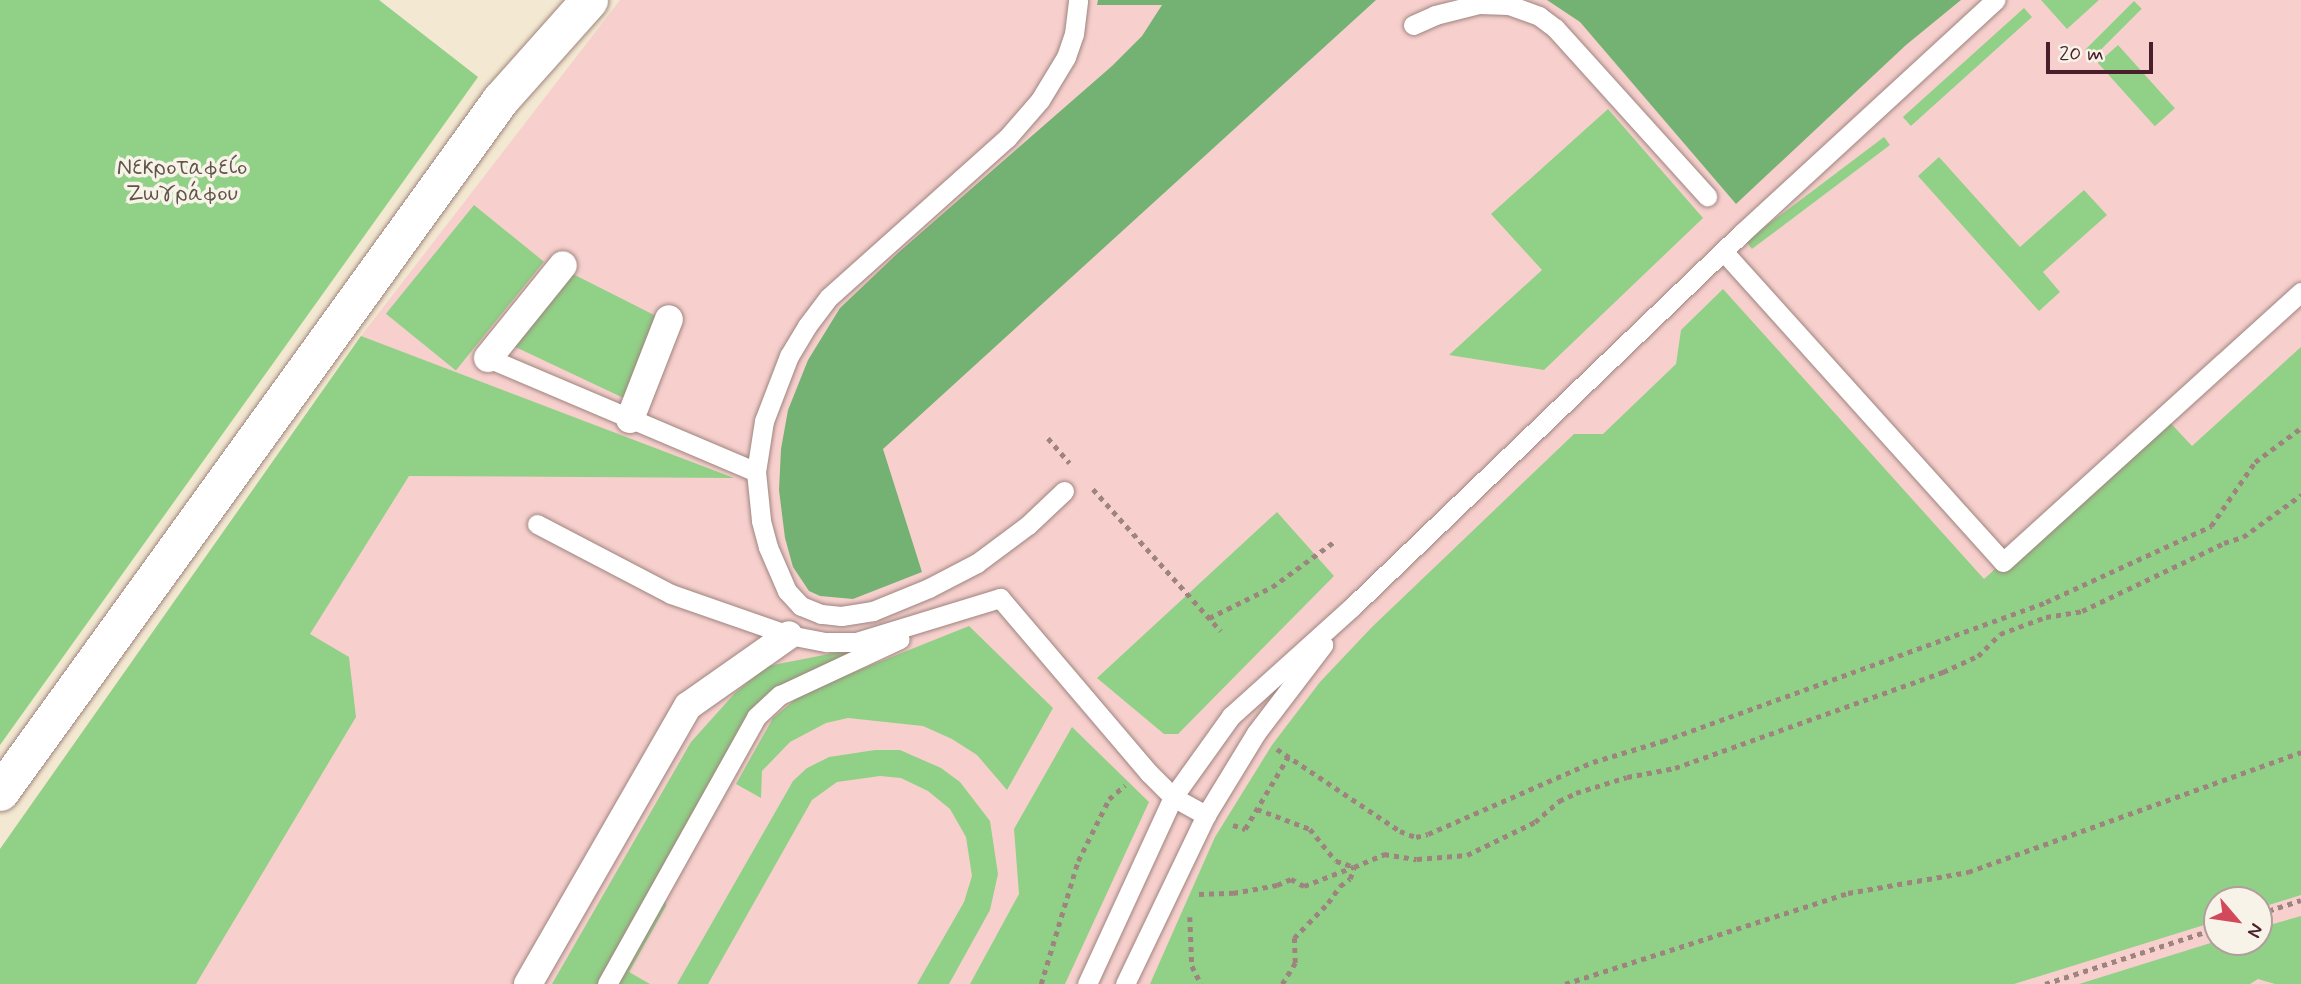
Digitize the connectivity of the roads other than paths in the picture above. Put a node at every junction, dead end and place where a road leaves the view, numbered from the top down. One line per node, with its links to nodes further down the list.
1 (589, 0): 18 (street)
2 (1078, 0): 12 (lane)
3 (1995, 0): 6 (lane)
4 (1413, 25): 5 (lane)
5 (1707, 196)
6 (1723, 251): 8 (lane); 16 (lane)
7 (563, 265): 10 (street)
8 (2301, 292)
9 (669, 319): 11 (street)
10 (488, 358): 11 (lane)
11 (630, 419): 12 (lane)
12 (756, 472): 13 (lane)
13 (1064, 491)
14 (537, 524): 17 (lane)
15 (967, 607): 17 (lane); 19 (lane); 22 (lane)
16 (1351, 608): 19 (lane); 20 (lane)
17 (789, 635): 21 (street)
18 (0, 792)
19 (1173, 797): 20 (lane); 23 (lane)
20 (1206, 815): 24 (lane)
21 (528, 984)
22 (607, 984)
23 (1087, 984)
24 (1125, 984)

